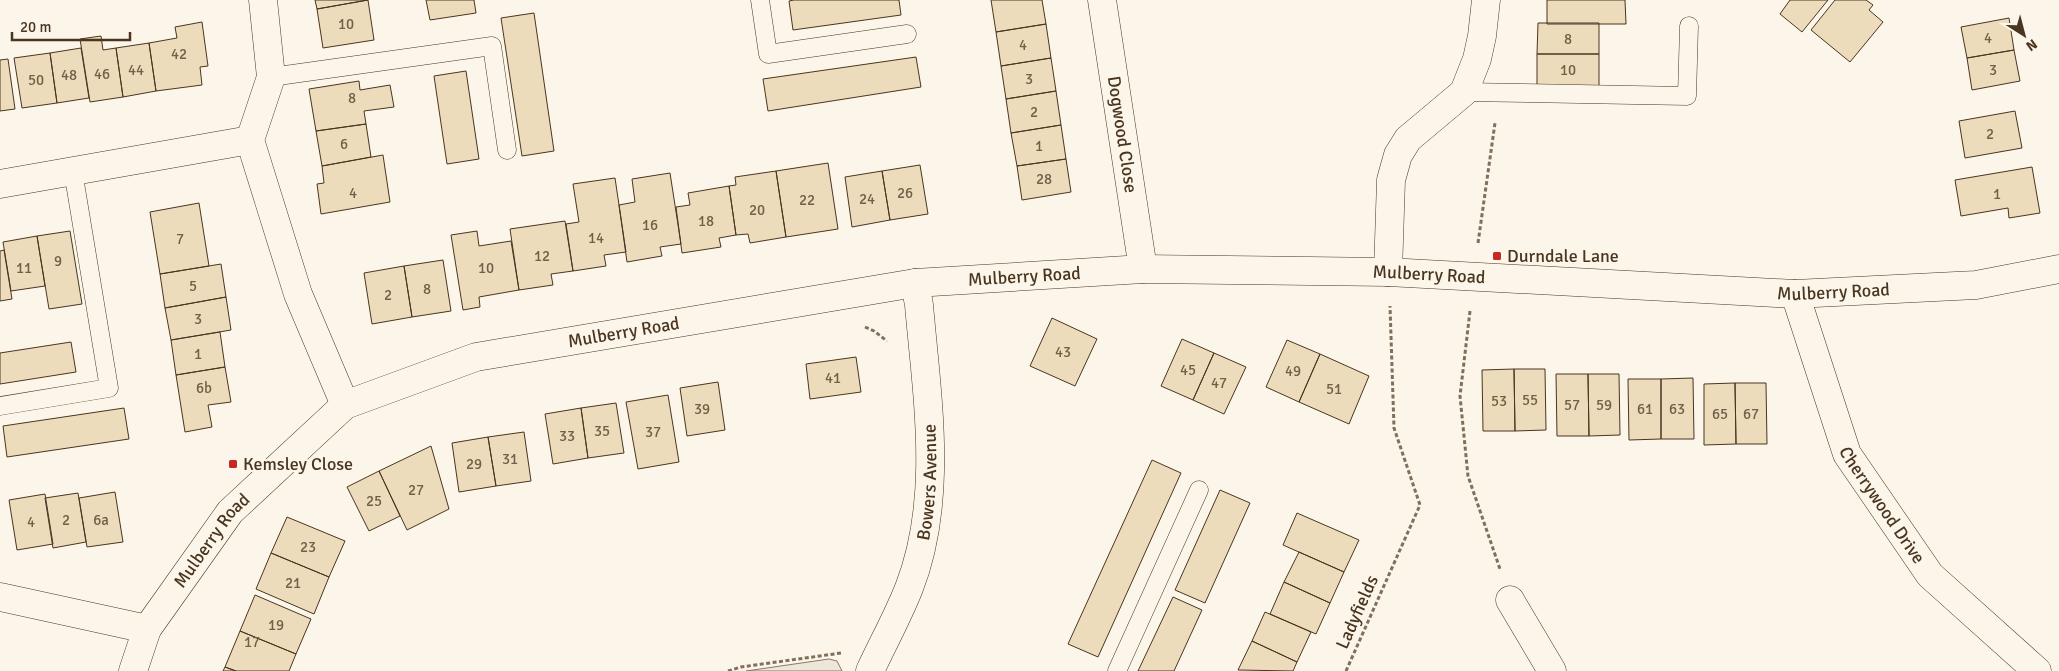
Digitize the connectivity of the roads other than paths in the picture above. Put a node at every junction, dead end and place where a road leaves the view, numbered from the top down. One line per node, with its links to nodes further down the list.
1 (263, 0): 7 (street)
2 (760, 0): 6 (lane)
3 (1102, 0): 13 (street, Dogwood Close)
4 (1486, 0): 8 (street)
5 (1689, 26): 8 (lane)
6 (906, 34)
7 (271, 77): 9 (street); 10 (lane)
8 (1464, 92): 15 (street)
9 (250, 140): 11 (street); 18 (street)
10 (507, 150)
11 (73, 171): 12 (street); 19 (lane)
12 (0, 184)
13 (1143, 269): 15 (street, Mulberry Road); 16 (street, Mulberry Road)
14 (2059, 269): 17 (street, Mulberry Road)
15 (1388, 272): 17 (street, Mulberry Road)
16 (915, 283): 18 (street, Mulberry Road); 25 (street, Bowers Avenue)
17 (1795, 294): 28 (street, Cherrywood Drive)
18 (345, 405): 23 (street, Mulberry Road)
19 (0, 406)
20 (1199, 490): 26 (lane)
21 (0, 597): 23 (street)
22 (1510, 600): 27 (street)
23 (147, 629): 24 (street, Mulberry Road)
24 (133, 671)
25 (870, 671)
26 (1117, 671)
27 (1552, 671)
28 (2037, 671)

